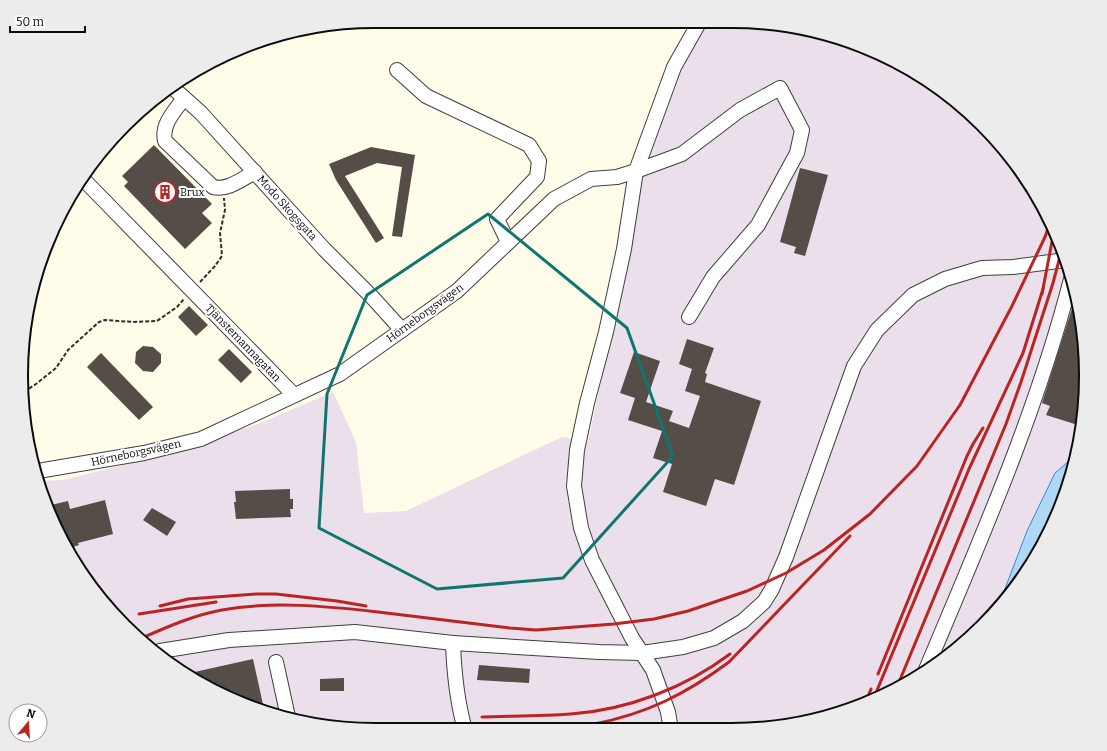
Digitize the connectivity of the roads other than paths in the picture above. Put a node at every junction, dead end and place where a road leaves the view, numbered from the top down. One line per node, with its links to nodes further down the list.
1 (696, 28): 5 (street)
2 (397, 70): 8 (street)
3 (176, 91): 4 (street, Modo Skogsgata)
4 (184, 98): 6 (street, Modo Skogsgata); 6 (street)
5 (636, 171): 8 (street, Hörneborgsvägen); 11 (street, Hörneborgsvägen); 17 (street)
6 (255, 172): 12 (street, Modo Skogsgata)
7 (87, 183): 13 (street, Tjänstemannagatan)
8 (508, 242): 12 (street, Hörneborgsvägen)
9 (1060, 261): 17 (street)
10 (1068, 291): 19 (street)
11 (688, 317)
12 (402, 330): 13 (street, Hörneborgsvägen)
13 (294, 395): 14 (street, Hörneborgsvägen)
14 (42, 471)
15 (453, 643): 16 (street); 17 (street); 21 (street)
16 (163, 650)
17 (642, 653): 22 (street)
18 (276, 662): 20 (street)
19 (928, 662)
20 (287, 711)
21 (463, 723)
22 (670, 723)

